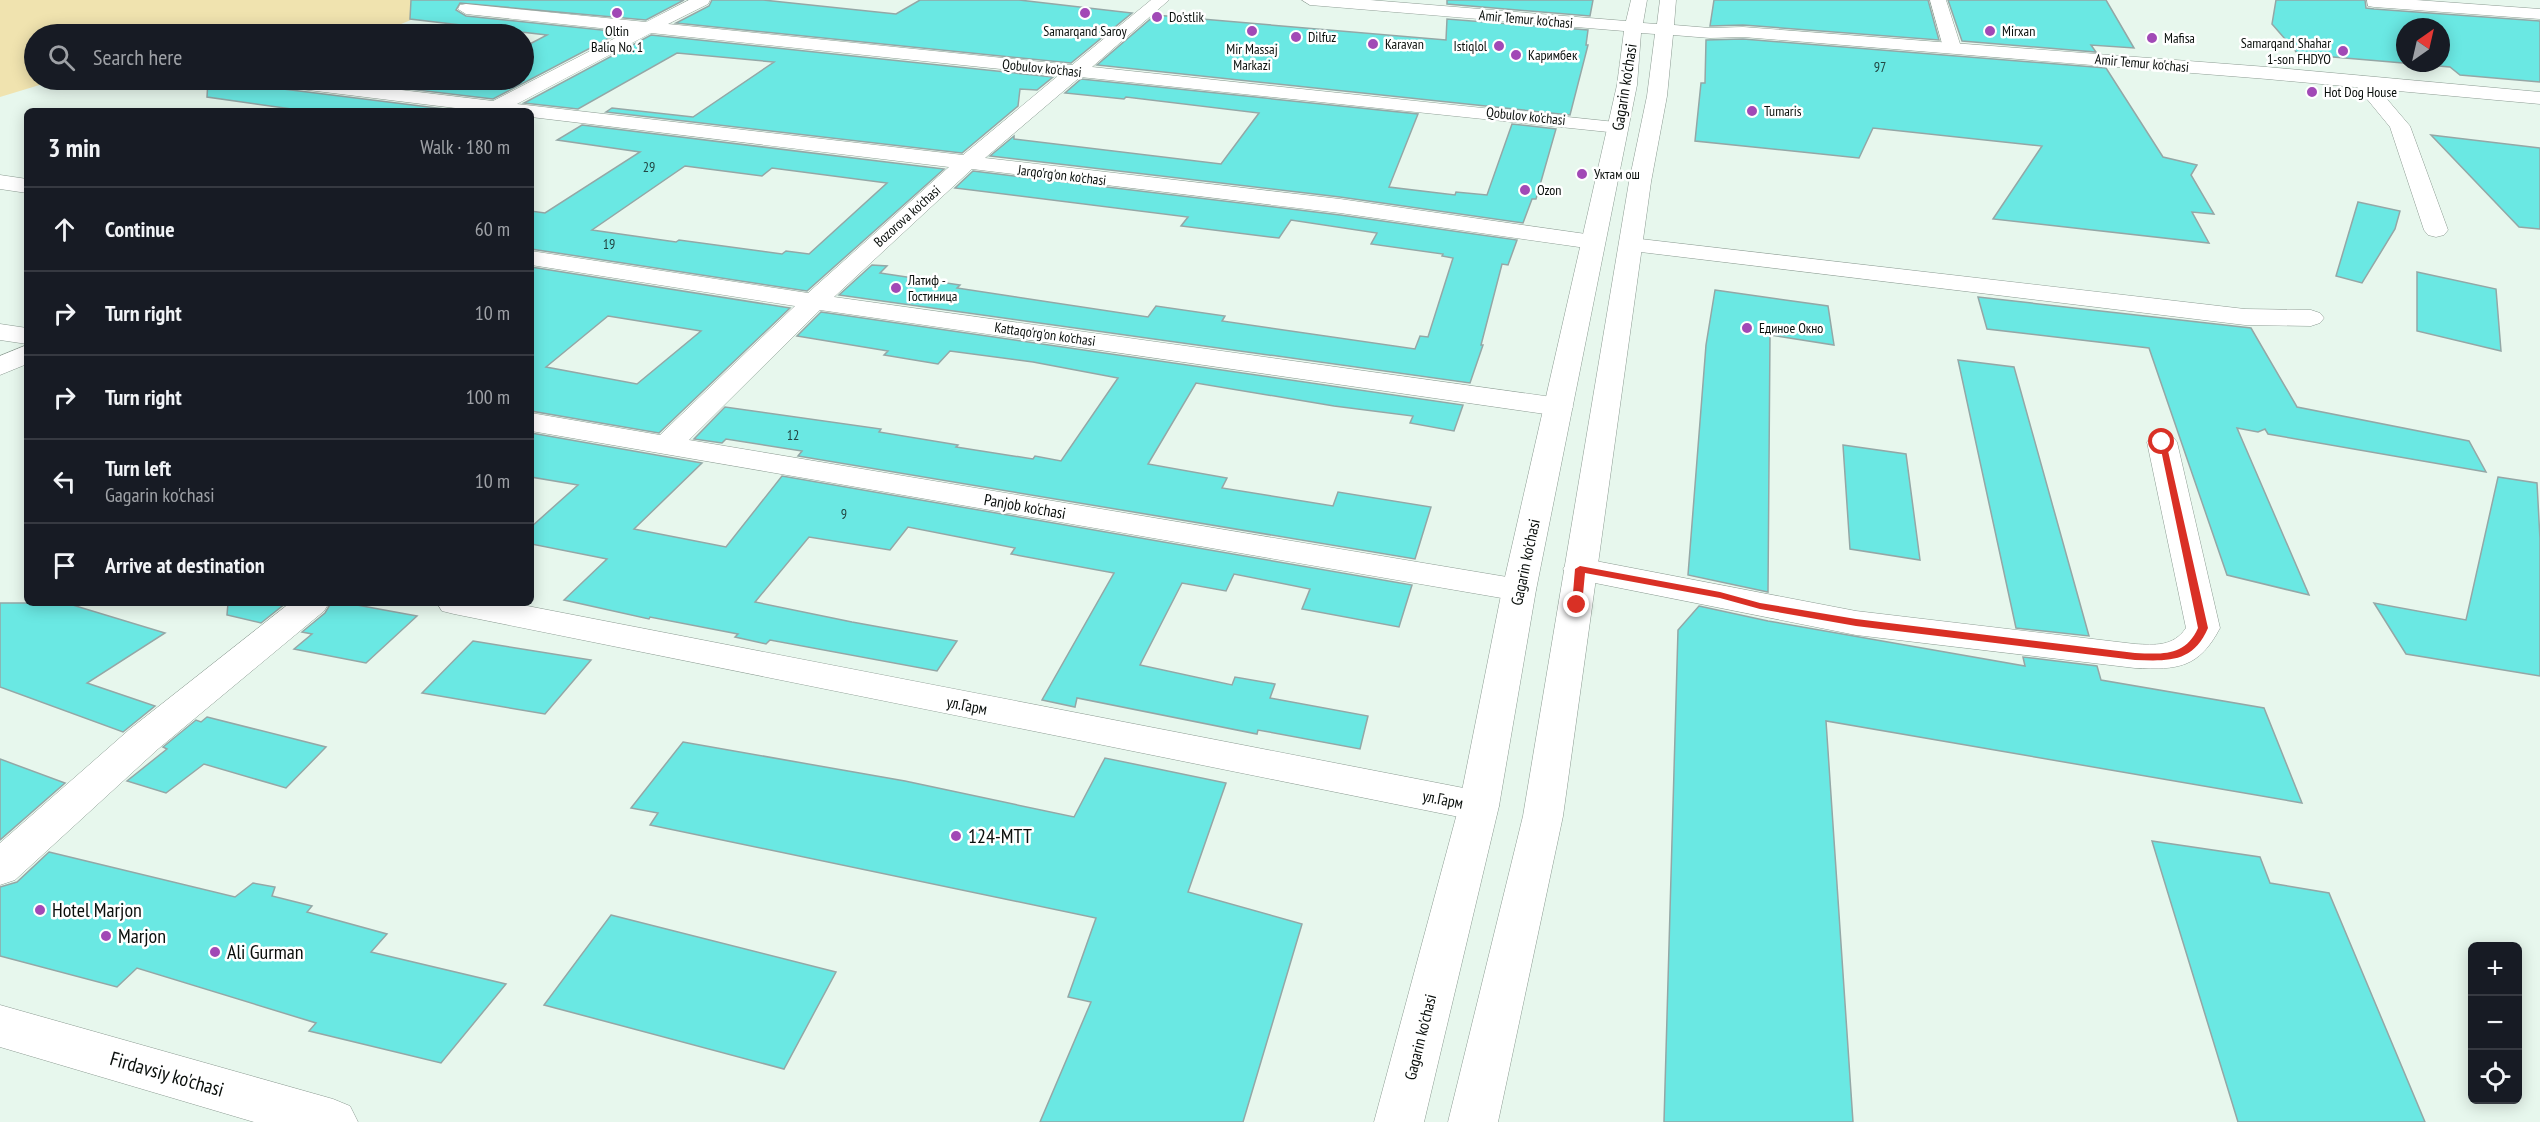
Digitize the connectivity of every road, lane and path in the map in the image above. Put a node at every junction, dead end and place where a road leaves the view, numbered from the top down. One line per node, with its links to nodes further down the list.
1 (702, 0): 11 (street)
2 (1161, 0): 13 (street, Bozorova ko'chasi)
3 (1310, 0): 10 (street, Amir Temur ko'chasi)
4 (1420, 0): 10 (street, Amir Temur ko'chasi)
5 (1668, 0): 10 (street, Gagarin ko'chasi)
6 (1938, 0): 12 (street)
7 (2374, 2): 9 (street)
8 (466, 9): 11 (street, Qobulov ko'chasi)
9 (2540, 14)
10 (1647, 19): 12 (street, Amir Temur ko'chasi); 22 (street, Gagarin ko'chasi); 28 (street, Gagarin ko'chasi)
11 (648, 29): 13 (street, Qobulov ko'chasi); 15 (street)
12 (1952, 47): 14 (street, Amir Temur ko'chasi)
13 (1073, 71): 22 (street, Qobulov ko'chasi); 23 (street, Bozorova ko'chasi)
14 (2362, 82): 18 (street, Amir Temur ko'chasi); 26 (street)
15 (534, 87)
16 (350, 90): 19 (street, Jarqo'rg'on ko'chasi)
17 (529, 90): 20 (street)
18 (2540, 98)
19 (485, 108)
20 (494, 108)
21 (534, 111): 23 (street, Jarqo'rg'on ko'chasi)
22 (1618, 127): 27 (street, Gagarin ko'chasi)
23 (965, 164): 27 (street, Jarqo'rg'on ko'chasi); 30 (street, Bozorova ko'chasi)
24 (0, 182): 25 (street)
25 (24, 186)
26 (2436, 230)
27 (1593, 242): 36 (street, Gagarin ko'chasi)
28 (1632, 245): 31 (street); 40 (street, Gagarin ko'chasi)
29 (534, 258): 30 (street, Kattaqo'rg'on ko'chasi)
30 (815, 302): 36 (street, Kattaqo'rg'on ko'chasi); 39 (street, Bozorova ko'chasi)
31 (2311, 318)
32 (0, 332): 33 (street)
33 (24, 336)
34 (24, 355): 35 (street)
35 (0, 367)
36 (1559, 407): 41 (street, Gagarin ko'chasi)
37 (534, 424): 39 (street, Panjob ko'chasi)
38 (2162, 442): 40 (street)
39 (666, 446): 41 (street, Panjob ko'chasi)
40 (1580, 569): 49 (street, Gagarin ko'chasi)
41 (1519, 590): 44 (street, Gagarin ko'chasi)
42 (308, 606): 45 (street)
43 (469, 606): 44 (street, ул.Гарм)
44 (1479, 806): 48 (street, Gagarin ko'chasi)
45 (0, 868)
46 (0, 1026): 47 (street, Firdavsiy ko'chasi)
47 (333, 1122)
48 (1399, 1122)
49 (1473, 1122)

